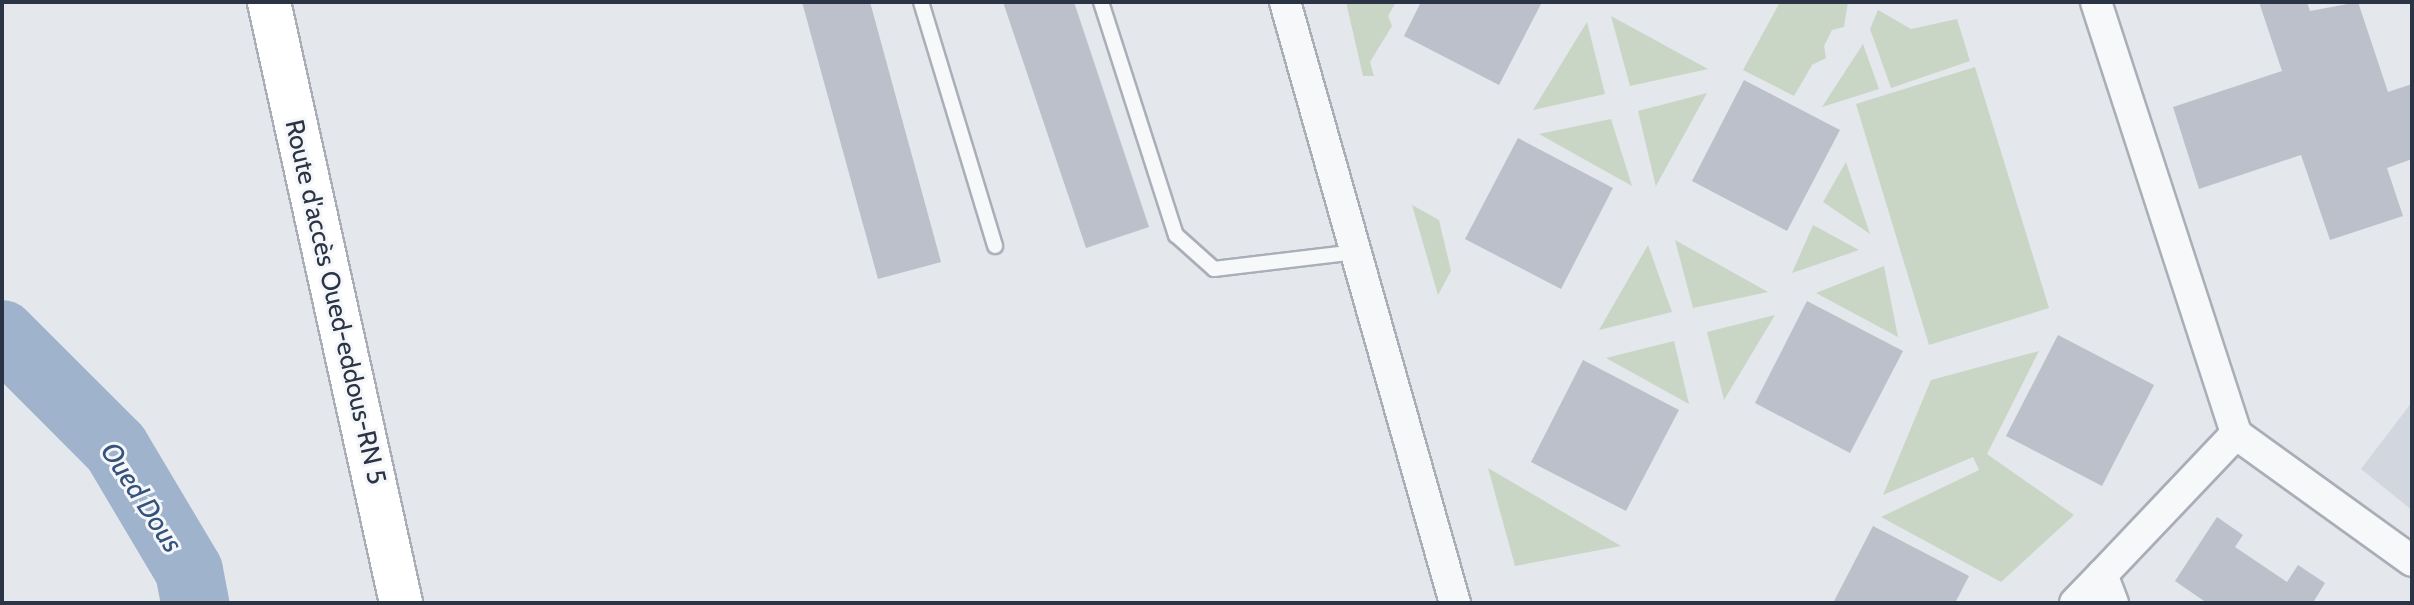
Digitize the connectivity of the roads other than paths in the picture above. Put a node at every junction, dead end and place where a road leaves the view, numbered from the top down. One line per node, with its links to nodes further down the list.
1 (269, 2): 11 (main road, Route d'accès Oued-eddous-RN 5)
2 (921, 2): 6 (lane)
3 (1101, 2): 7 (lane)
4 (1285, 2): 7 (street)
5 (2096, 2): 8 (street)
6 (995, 246)
7 (1356, 252): 12 (street)
8 (2236, 434): 9 (street); 10 (street)
9 (2412, 561)
10 (2108, 589): 13 (street)
11 (401, 603)
12 (1455, 603)
13 (2075, 603)

